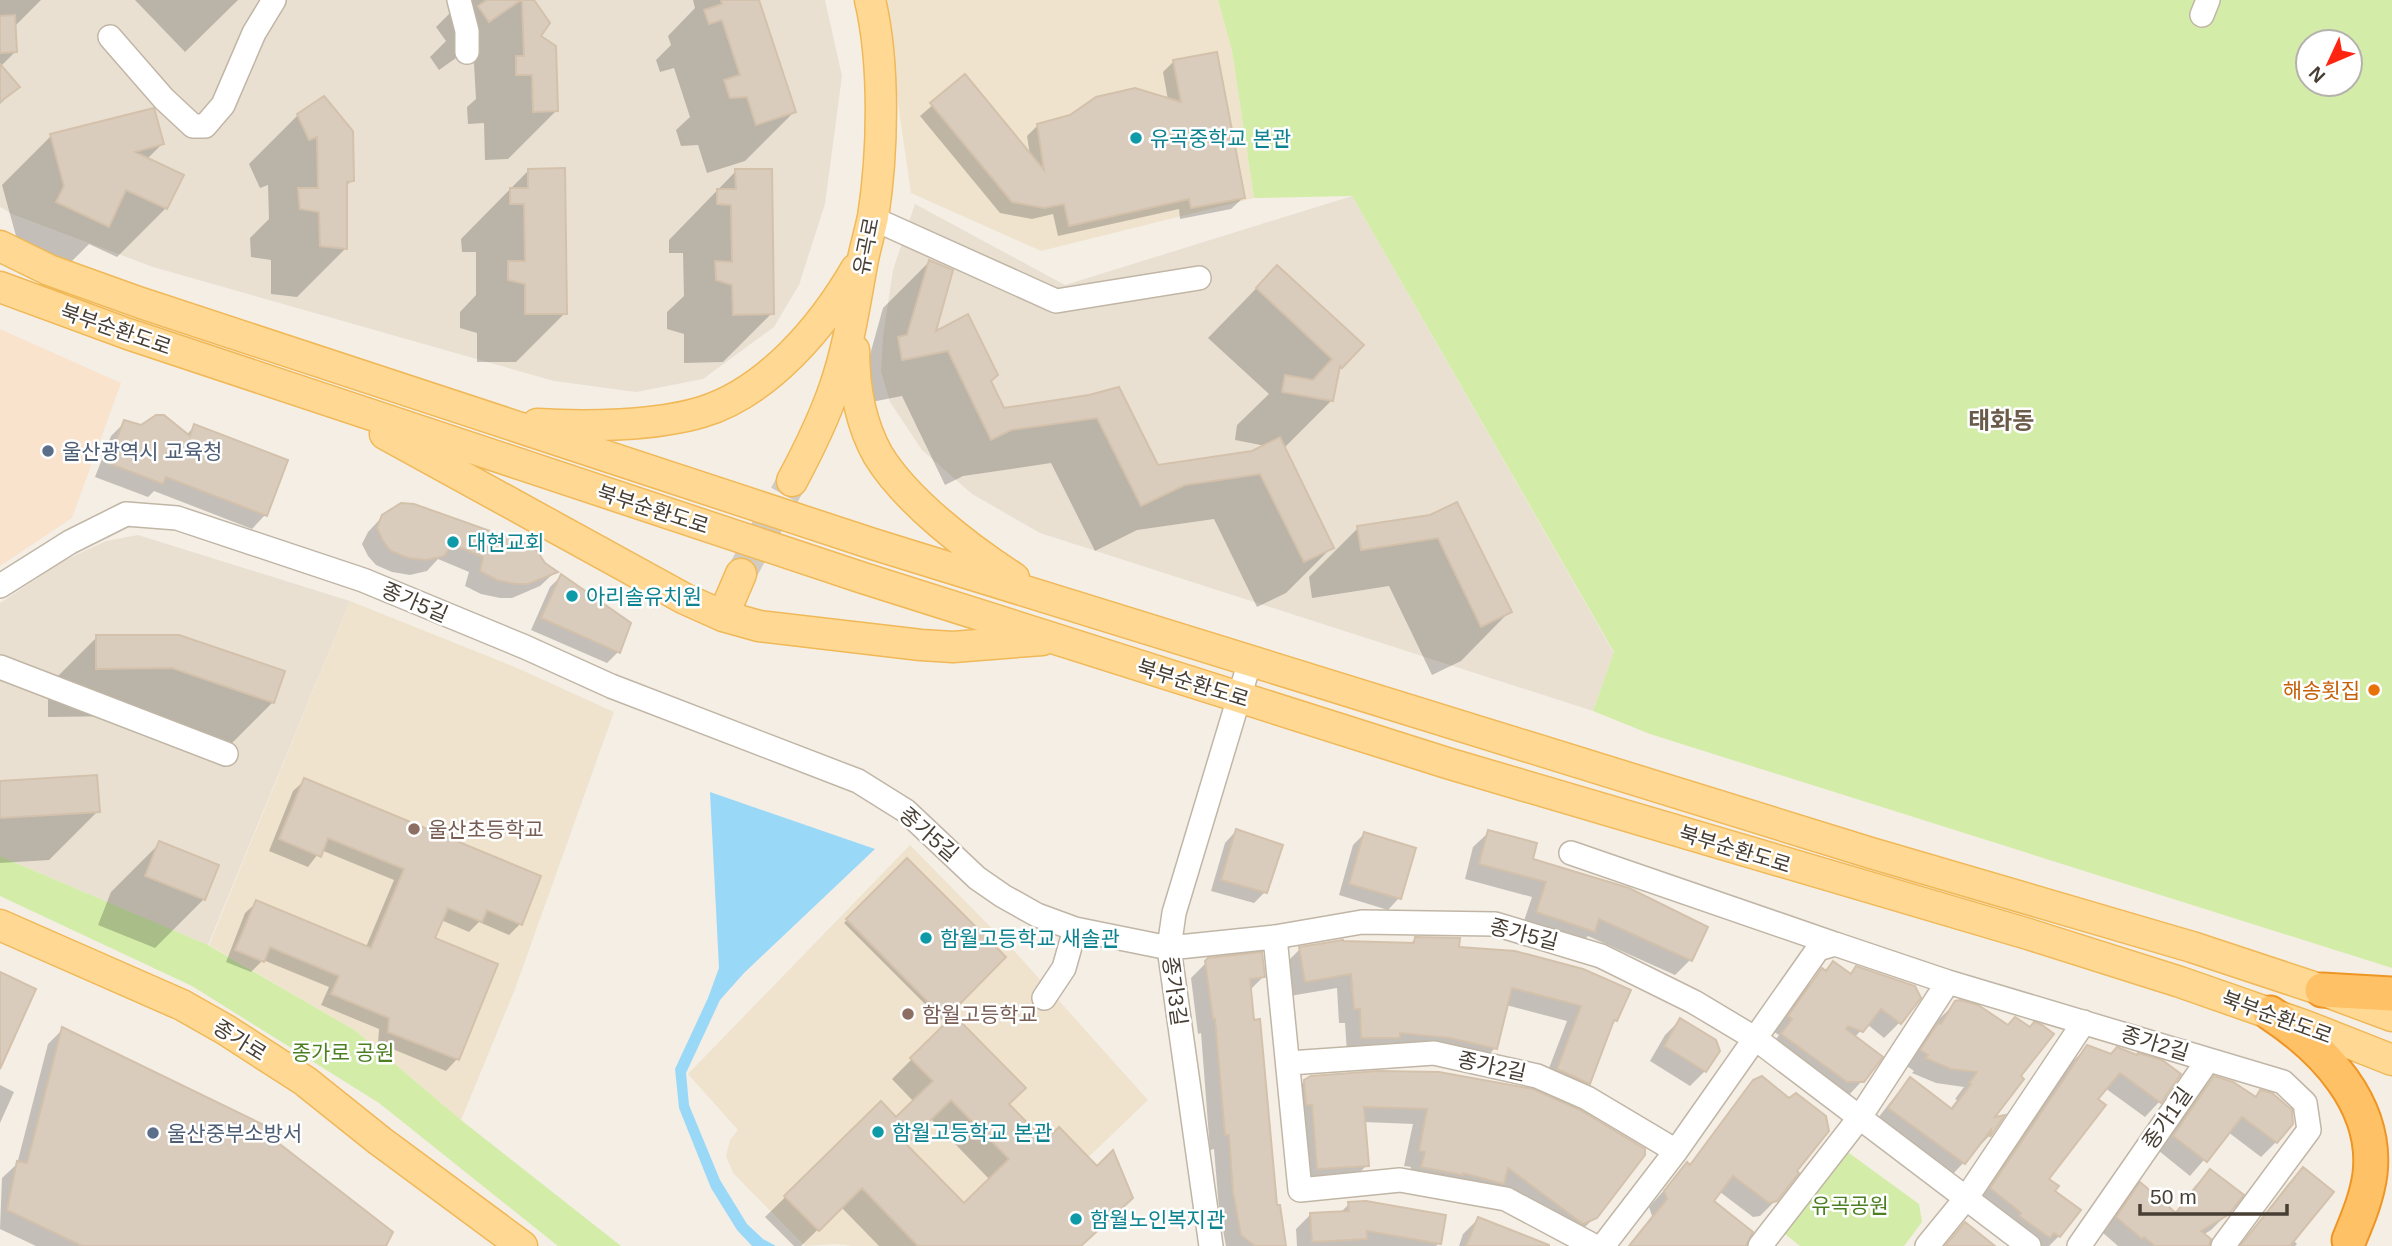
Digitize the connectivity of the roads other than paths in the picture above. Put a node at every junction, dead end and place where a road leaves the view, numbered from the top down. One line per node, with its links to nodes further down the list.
1 (274, 0): 4 (street)
2 (459, 0): 5 (street)
3 (870, 0): 6 (main road, 유곡로)
4 (110, 37)
5 (467, 52)
6 (872, 218): 8 (main road, 유곡로); 9 (street)
7 (0, 246): 13 (main road, 북부순환도로)
8 (863, 257): 11 (main road, 유곡로); 13 (main road)
9 (1199, 278)
10 (0, 287): 12 (main road, 북부순환도로)
11 (855, 310): 14 (main road, 유곡로); 17 (main road)
12 (308, 394): 18 (main road); 19 (main road, 북부순환도로)
13 (499, 422): 17 (main road, 북부순환도로)
14 (792, 481)
15 (741, 573): 18 (main road)
16 (0, 586): 26 (street, 종가5길)
17 (1041, 596): 20 (main road, 북부순환도로)
18 (723, 616): 19 (main road)
19 (1056, 639): 22 (main road, 북부순환도로)
20 (1250, 661): 22 (street, 종가3길); 31 (main road, 북부순환도로)
21 (0, 667): 23 (street)
22 (1238, 697): 29 (street, 종가3길); 34 (main road, 북부순환도로)
23 (226, 754)
24 (1571, 853): 28 (street, 종가2길)
25 (0, 925): 46 (main road, 종가로)
26 (1075, 929): 29 (street, 종가5길); 33 (street)
27 (1275, 937): 29 (street, 종가5길); 37 (street, 종가5길); 40 (street)
28 (1835, 944): 30 (street, 종가2길); 37 (street)
29 (1169, 948): 47 (street, 종가3길)
30 (1948, 982): 36 (street, 종가2길); 41 (street)
31 (2322, 990): 32 (highway); 35 (main road, 북부순환도로)
32 (2392, 994)
33 (1044, 998)
34 (2270, 1013): 39 (main road, 북부순환도로); 45 (highway)
35 (2392, 1016)
36 (2084, 1022): 38 (street, 종가2길); 44 (street)
37 (1756, 1039): 41 (street, 종가5길); 42 (street)
38 (2208, 1060): 53 (street, 종가1길); 54 (street, 종가2길)
39 (2392, 1060)
40 (1289, 1063): 42 (street, 종가2길); 48 (street)
41 (1860, 1116): 44 (street, 종가5길); 50 (street)
42 (1676, 1151): 49 (street)
43 (2392, 1183): 45 (highway)
44 (1967, 1197): 51 (street); 52 (street, 종가5길)
45 (2346, 1243)
46 (522, 1246)
47 (1211, 1246)
48 (1594, 1246)
49 (1603, 1246)
50 (1760, 1246)
51 (1927, 1246)
52 (2029, 1246)
53 (2079, 1246)
54 (2223, 1246)

